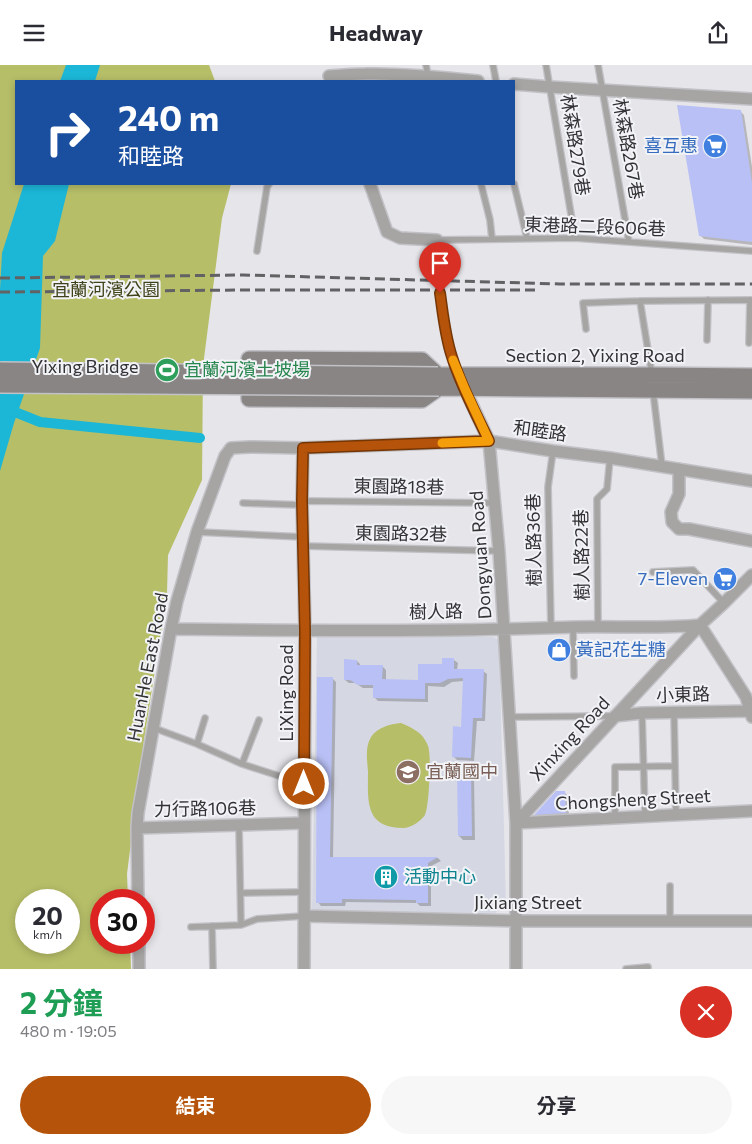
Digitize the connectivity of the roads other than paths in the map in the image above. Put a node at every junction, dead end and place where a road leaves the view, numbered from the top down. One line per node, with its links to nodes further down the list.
1 (492, 65): 8 (lane)
2 (546, 65): 10 (lane, 林森路279巷)
3 (598, 65): 11 (lane, 林森路267巷)
4 (427, 70): 6 (street); 7 (street)
5 (328, 76): 6 (street)
6 (409, 78)
7 (463, 80)
8 (496, 80)
9 (515, 84): 10 (street)
10 (550, 87): 11 (street); 17 (lane, 林森路279巷)
11 (602, 90): 12 (street); 21 (lane, 林森路267巷)
12 (752, 99)
13 (268, 185): 22 (lane)
14 (370, 185): 18 (street)
15 (481, 185): 19 (lane)
16 (514, 185): 20 (lane)
17 (575, 238): 20 (lane, 東港路二段606巷); 21 (lane, 東港路二段606巷)
18 (438, 239): 19 (lane, 東港路二段606巷); 24 (lane)
19 (492, 239): 20 (lane, 東港路二段606巷)
20 (527, 239)
21 (629, 242): 23 (lane, 東港路二段606巷)
22 (257, 251)
23 (752, 251)
24 (439, 270)
25 (440, 293): 33 (lane, Dongyuan Road)
26 (708, 300): 27 (lane); 28 (lane); 30 (lane)
27 (751, 300): 31 (lane)
28 (640, 301): 29 (lane); 36 (lane)
29 (586, 329)
30 (708, 340)
31 (749, 343)
32 (0, 370): 35 (street, Yixing Bridge, bridge)
33 (459, 374): 35 (street, Section 2, Yixing Road); 36 (street, Section 2, Yixing Road); 38 (street, Dongyuan Road)
34 (752, 376): 36 (street, Section 2, Yixing Road)
35 (438, 381): 35 (street); 37 (street, Yixing Bridge, bridge); 38 (street, Section 2, Yixing Road)
36 (653, 383): 38 (street, Section 2, Yixing Road); 39 (street, Section 2, Yixing Road); 45 (lane)
37 (0, 385)
38 (465, 389): 40 (street, Dongyuan Road)
39 (752, 391)
40 (489, 441): 42 (street, 和睦路); 43 (street, 和睦路); 50 (street, Dongyuan Road)
41 (232, 448): 42 (street, 和睦路); 51 (street, HuanHe East Road)
42 (303, 448): 49 (street, LiXing Road)
43 (553, 451): 44 (street, 和睦路); 61 (lane, 樹人路36巷)
44 (610, 458): 45 (street, 和睦路); 60 (lane, 樹人路22巷)
45 (662, 466): 46 (street, 和睦路)
46 (680, 469): 47 (street, 和睦路); 52 (street)
47 (752, 481)
48 (243, 503): 49 (lane, 東園路18巷)
49 (302, 503): 50 (lane, 東園路18巷); 53 (street, LiXing Road)
50 (495, 503): 54 (street, Dongyuan Road)
51 (197, 532): 53 (lane, 東園路32巷); 62 (street, HuanHe East Road)
52 (752, 541)
53 (303, 542): 54 (lane, 東園路32巷); 64 (street, LiXing Road)
54 (499, 551): 63 (street, Dongyuan Road)
55 (653, 572): 57 (lane)
56 (752, 575): 57 (street, Xinxing Road)
57 (724, 603): 58 (street, Xinxing Road)
58 (700, 625): 60 (street, 樹人路); 68 (street); 69 (street, Xinxing Road)
59 (573, 627): 60 (street, 樹人路); 61 (street, 樹人路); 65 (lane)
60 (598, 627)
61 (551, 628): 63 (street, 樹人路)
62 (171, 629): 64 (street, 樹人路); 73 (street, HuanHe East Road)
63 (504, 629): 64 (street, 樹人路); 70 (street, Dongyuan Road)
64 (305, 631): 78 (street, LiXing Road)
65 (574, 676)
66 (642, 713): 67 (street, 小東路); 69 (street, 小東路); 76 (lane)
67 (674, 713): 68 (street, 小東路); 77 (lane)
68 (751, 713)
69 (615, 716): 70 (lane); 84 (street, Xinxing Road)
70 (510, 717): 84 (street, Dongyuan Road)
71 (205, 718): 74 (lane)
72 (259, 720): 75 (lane)
73 (154, 728): 74 (lane); 86 (street, HuanHe East Road)
74 (197, 744): 75 (lane)
75 (242, 764): 78 (lane)
76 (644, 767): 77 (lane); 81 (lane); 82 (lane)
77 (675, 767): 80 (lane)
78 (304, 784): 83 (street, LiXing Road)
79 (752, 811): 80 (street, Chongsheng Street)
80 (676, 815): 81 (street, Chongsheng Street)
81 (645, 816): 82 (street, Chongsheng Street)
82 (615, 818): 84 (street, Chongsheng Street)
83 (304, 823): 85 (street, 力行路106巷); 89 (street, LiXing Road)
84 (516, 823): 92 (street)
85 (239, 826): 86 (street, 力行路106巷); 90 (lane)
86 (137, 828): 88 (street, HuanHe East Road)
87 (670, 886): 93 (lane)
88 (138, 889)
89 (304, 892): 90 (lane); 91 (street, LiXing Road)
90 (241, 893): 95 (lane)
91 (304, 916): 92 (street, Jixiang Street); 95 (lane); 102 (street, LiXing Road)
92 (516, 921): 93 (street, Jixiang Street); 103 (street)
93 (670, 921): 94 (street, Jixiang Street)
94 (752, 921)
95 (241, 925): 96 (lane)
96 (212, 926): 97 (lane); 101 (lane)
97 (191, 927)
98 (139, 954): 100 (street)
99 (648, 967): 104 (lane)
100 (139, 969)
101 (213, 969)
102 (304, 969)
103 (516, 969)
104 (626, 969)

